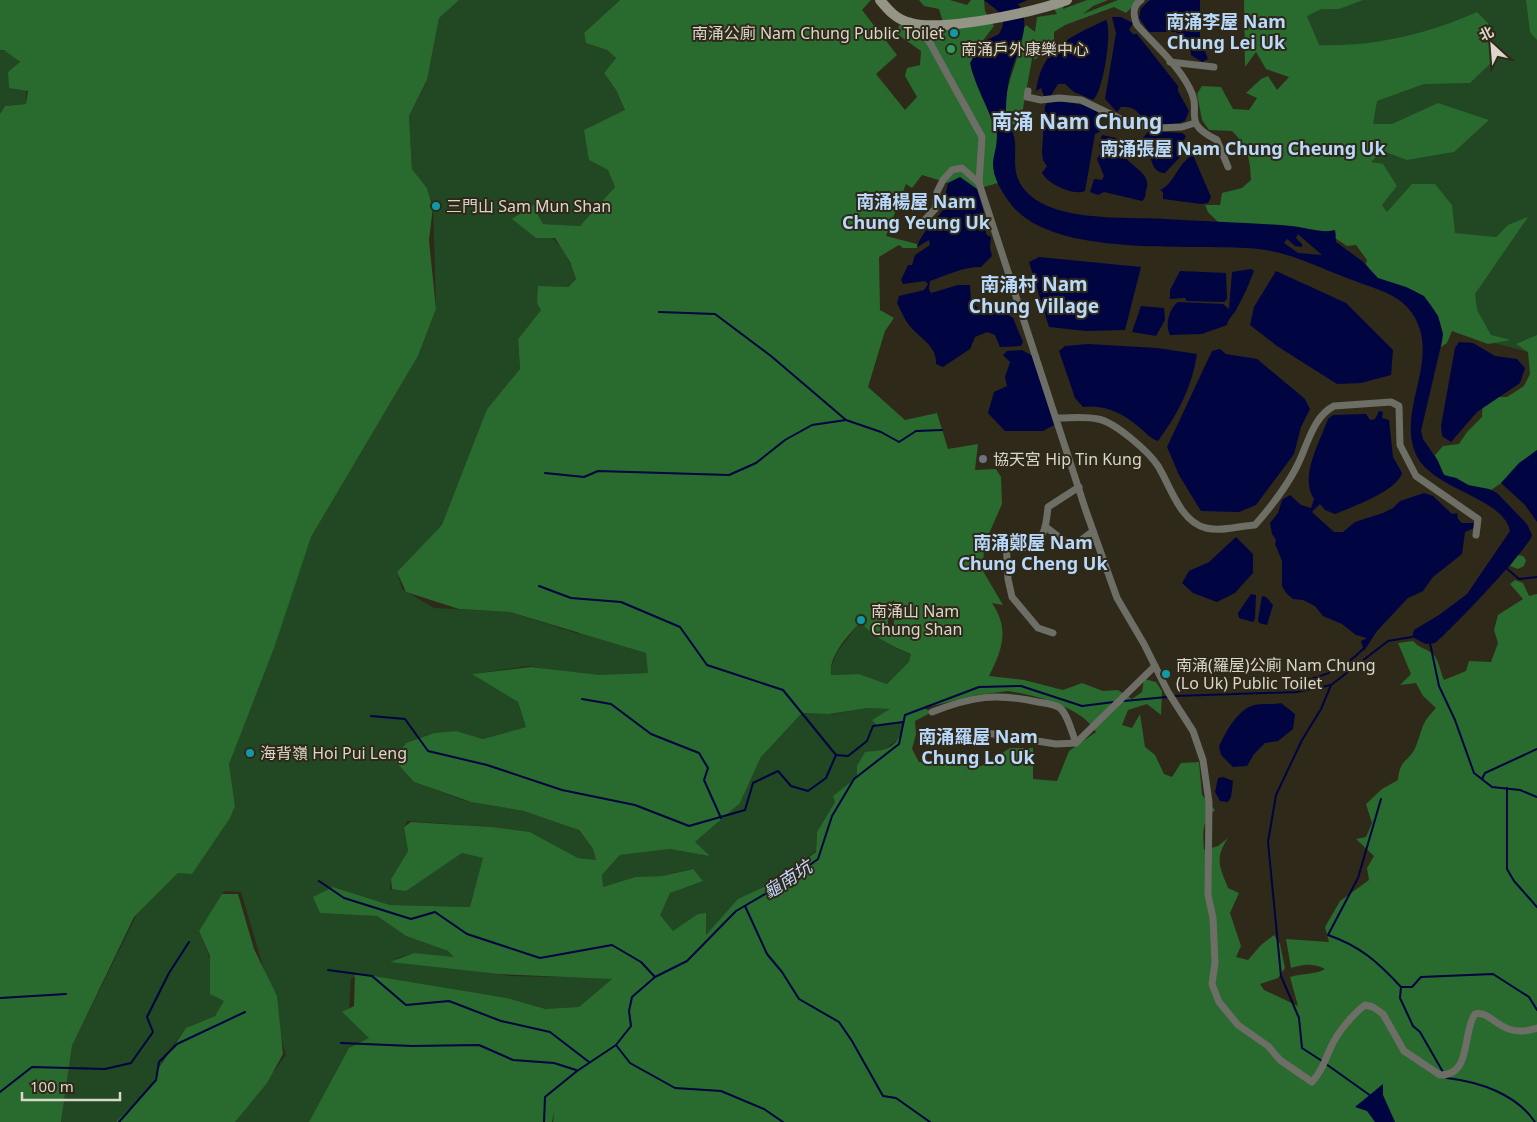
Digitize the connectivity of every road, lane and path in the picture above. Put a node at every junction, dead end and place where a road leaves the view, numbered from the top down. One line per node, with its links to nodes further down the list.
1 (880, 0): 4 (street)
2 (1067, 0): 4 (street)
3 (1141, 0): 5 (street)
4 (916, 24): 10 (street)
5 (1170, 62): 6 (street); 8 (street)
6 (1214, 68)
7 (1028, 91): 8 (street)
8 (1195, 123): 9 (street)
9 (1228, 167)
10 (979, 183): 11 (street); 12 (street)
11 (920, 225)
12 (1056, 418): 13 (street); 16 (street)
13 (1079, 487): 14 (street); 15 (street)
14 (1046, 527): 15 (street); 17 (street)
15 (1093, 531): 18 (street)
16 (1476, 535)
17 (1053, 633)
18 (1155, 666): 21 (street); 22 (street)
19 (932, 712): 21 (street)
20 (987, 733): 21 (street)
21 (1076, 743)
22 (1537, 1028)

